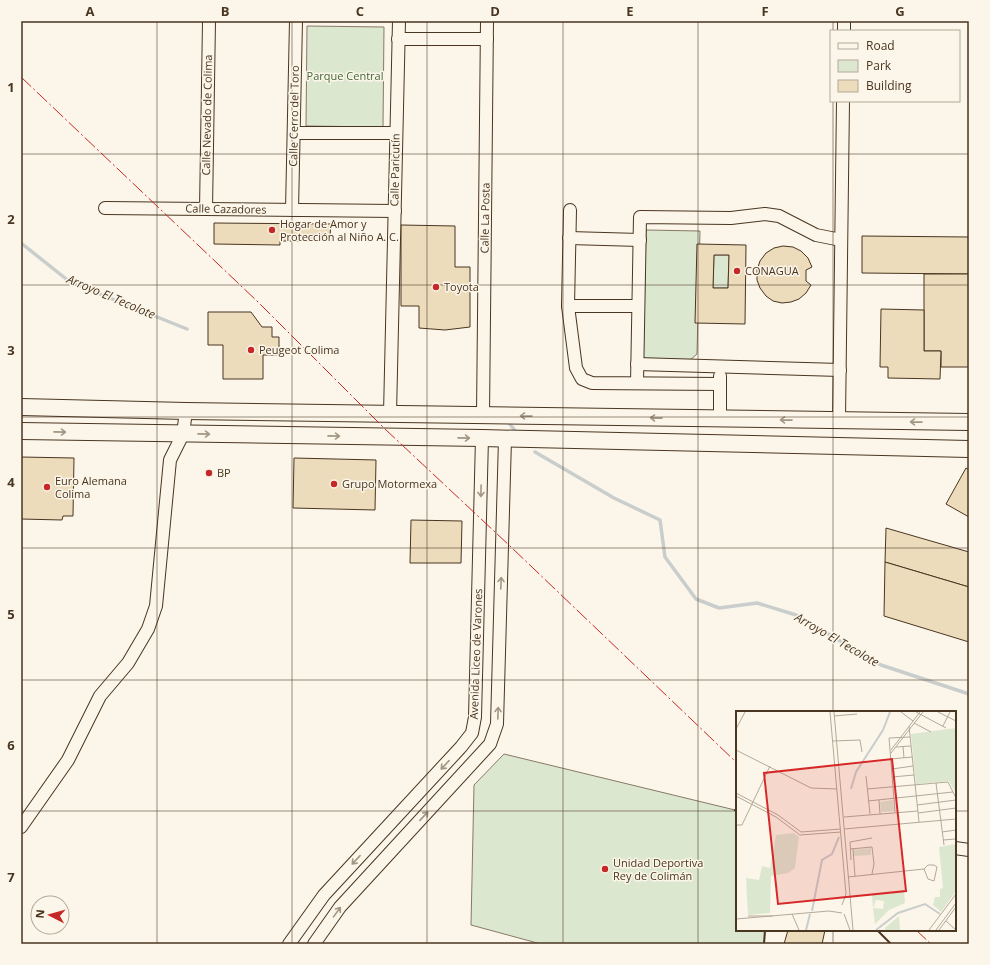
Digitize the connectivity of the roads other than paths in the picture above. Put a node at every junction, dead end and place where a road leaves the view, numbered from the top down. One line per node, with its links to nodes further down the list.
1 (209, 21): 11 (street, Calle Nevado de Colima)
2 (296, 21): 8 (street, Calle Cerro del Toro)
3 (399, 21): 5 (street, Calle Paricutín)
4 (487, 21): 6 (street, Calle La Posta)
5 (398, 39): 6 (street); 9 (street, Calle Paricutín)
6 (487, 39): 28 (street, Calle La Posta)
7 (843, 102): 17 (street)
8 (294, 133): 9 (street); 12 (street, Calle Cerro del Toro)
9 (396, 133): 14 (street, Calle Paricutín)
10 (105, 208): 11 (street, Calle Cazadores)
11 (206, 209): 12 (street, Calle Cazadores)
12 (292, 210): 14 (street, Calle Cazadores)
13 (570, 210): 15 (street)
14 (394, 211): 27 (street, Calle Paricutín)
15 (569, 238): 16 (street); 18 (street)
16 (640, 240): 17 (street); 19 (street)
17 (841, 240): 22 (street)
18 (568, 306): 19 (street); 23 (street)
19 (638, 306): 20 (street)
20 (637, 364): 21 (street); 23 (street)
21 (720, 366): 22 (street); 24 (street)
22 (840, 370): 31 (street)
23 (637, 383): 24 (street)
24 (720, 384): 30 (street)
25 (21, 407): 26 (main road)
26 (186, 411): 27 (main road); 35 (street)
27 (390, 414): 28 (main road)
28 (483, 415): 29 (main road, one-way to 28)
29 (553, 417): 30 (main road, one-way to 29); 38 (main road)
30 (720, 419): 31 (main road, one-way to 30)
31 (839, 420): 32 (main road, one-way to 31)
32 (943, 422): 33 (main road); 39 (main road)
33 (967, 422)
34 (21, 431): 35 (main road, one-way to 35)
35 (183, 434): 36 (main road, one-way to 36); 43 (street)
36 (482, 438): 37 (main road); 41 (street, Avenida Liceo de Varones, one-way to 41)
37 (505, 439): 38 (main road); 42 (street, Avenida Liceo de Varones, one-way to 37)
38 (553, 440): 39 (main road)
39 (942, 448): 40 (main road)
40 (969, 449)
41 (462, 747): 42 (street); 46 (street, Avenida Liceo de Varones, one-way to 46)
42 (476, 761): 47 (street, Avenida Liceo de Varones, one-way to 42)
43 (21, 828)
44 (956, 848): 45 (street)
45 (969, 850)
46 (289, 944)
47 (314, 944)

